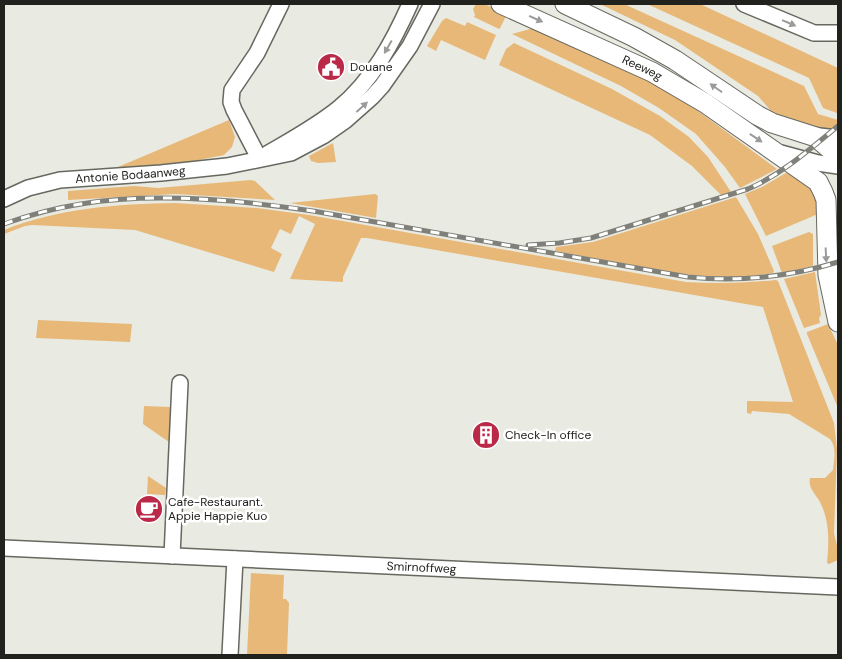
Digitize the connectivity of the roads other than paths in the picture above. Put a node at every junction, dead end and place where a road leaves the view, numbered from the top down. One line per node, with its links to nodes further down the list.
1 (282, 4): 11 (street)
2 (410, 4): 11 (street, Antonie Bodaanweg, one-way to 11)
3 (500, 4): 10 (main road, Reeweg, one-way to 10)
4 (565, 4): 8 (main road, Reeweg, one-way to 4)
5 (744, 4): 7 (street, one-way to 7)
6 (433, 6): 11 (street, Antonie Bodaanweg, one-way to 6)
7 (838, 33)
8 (805, 134): 9 (street, Reeweg); 12 (main road, Reeweg)
9 (838, 138)
10 (774, 151): 12 (street, Reeweg); 14 (main road, Reeweg)
11 (259, 158): 13 (street, Antonie Bodaanweg)
12 (836, 161): 14 (street)
13 (4, 199)
14 (826, 206): 15 (main road, one-way to 15)
15 (838, 322)
16 (180, 383): 18 (street)
17 (4, 548): 18 (street, Smirnoffweg)
18 (172, 556): 19 (street, Smirnoffweg)
19 (235, 559): 20 (street, Smirnoffweg); 21 (street)
20 (838, 587)
21 (230, 655)

